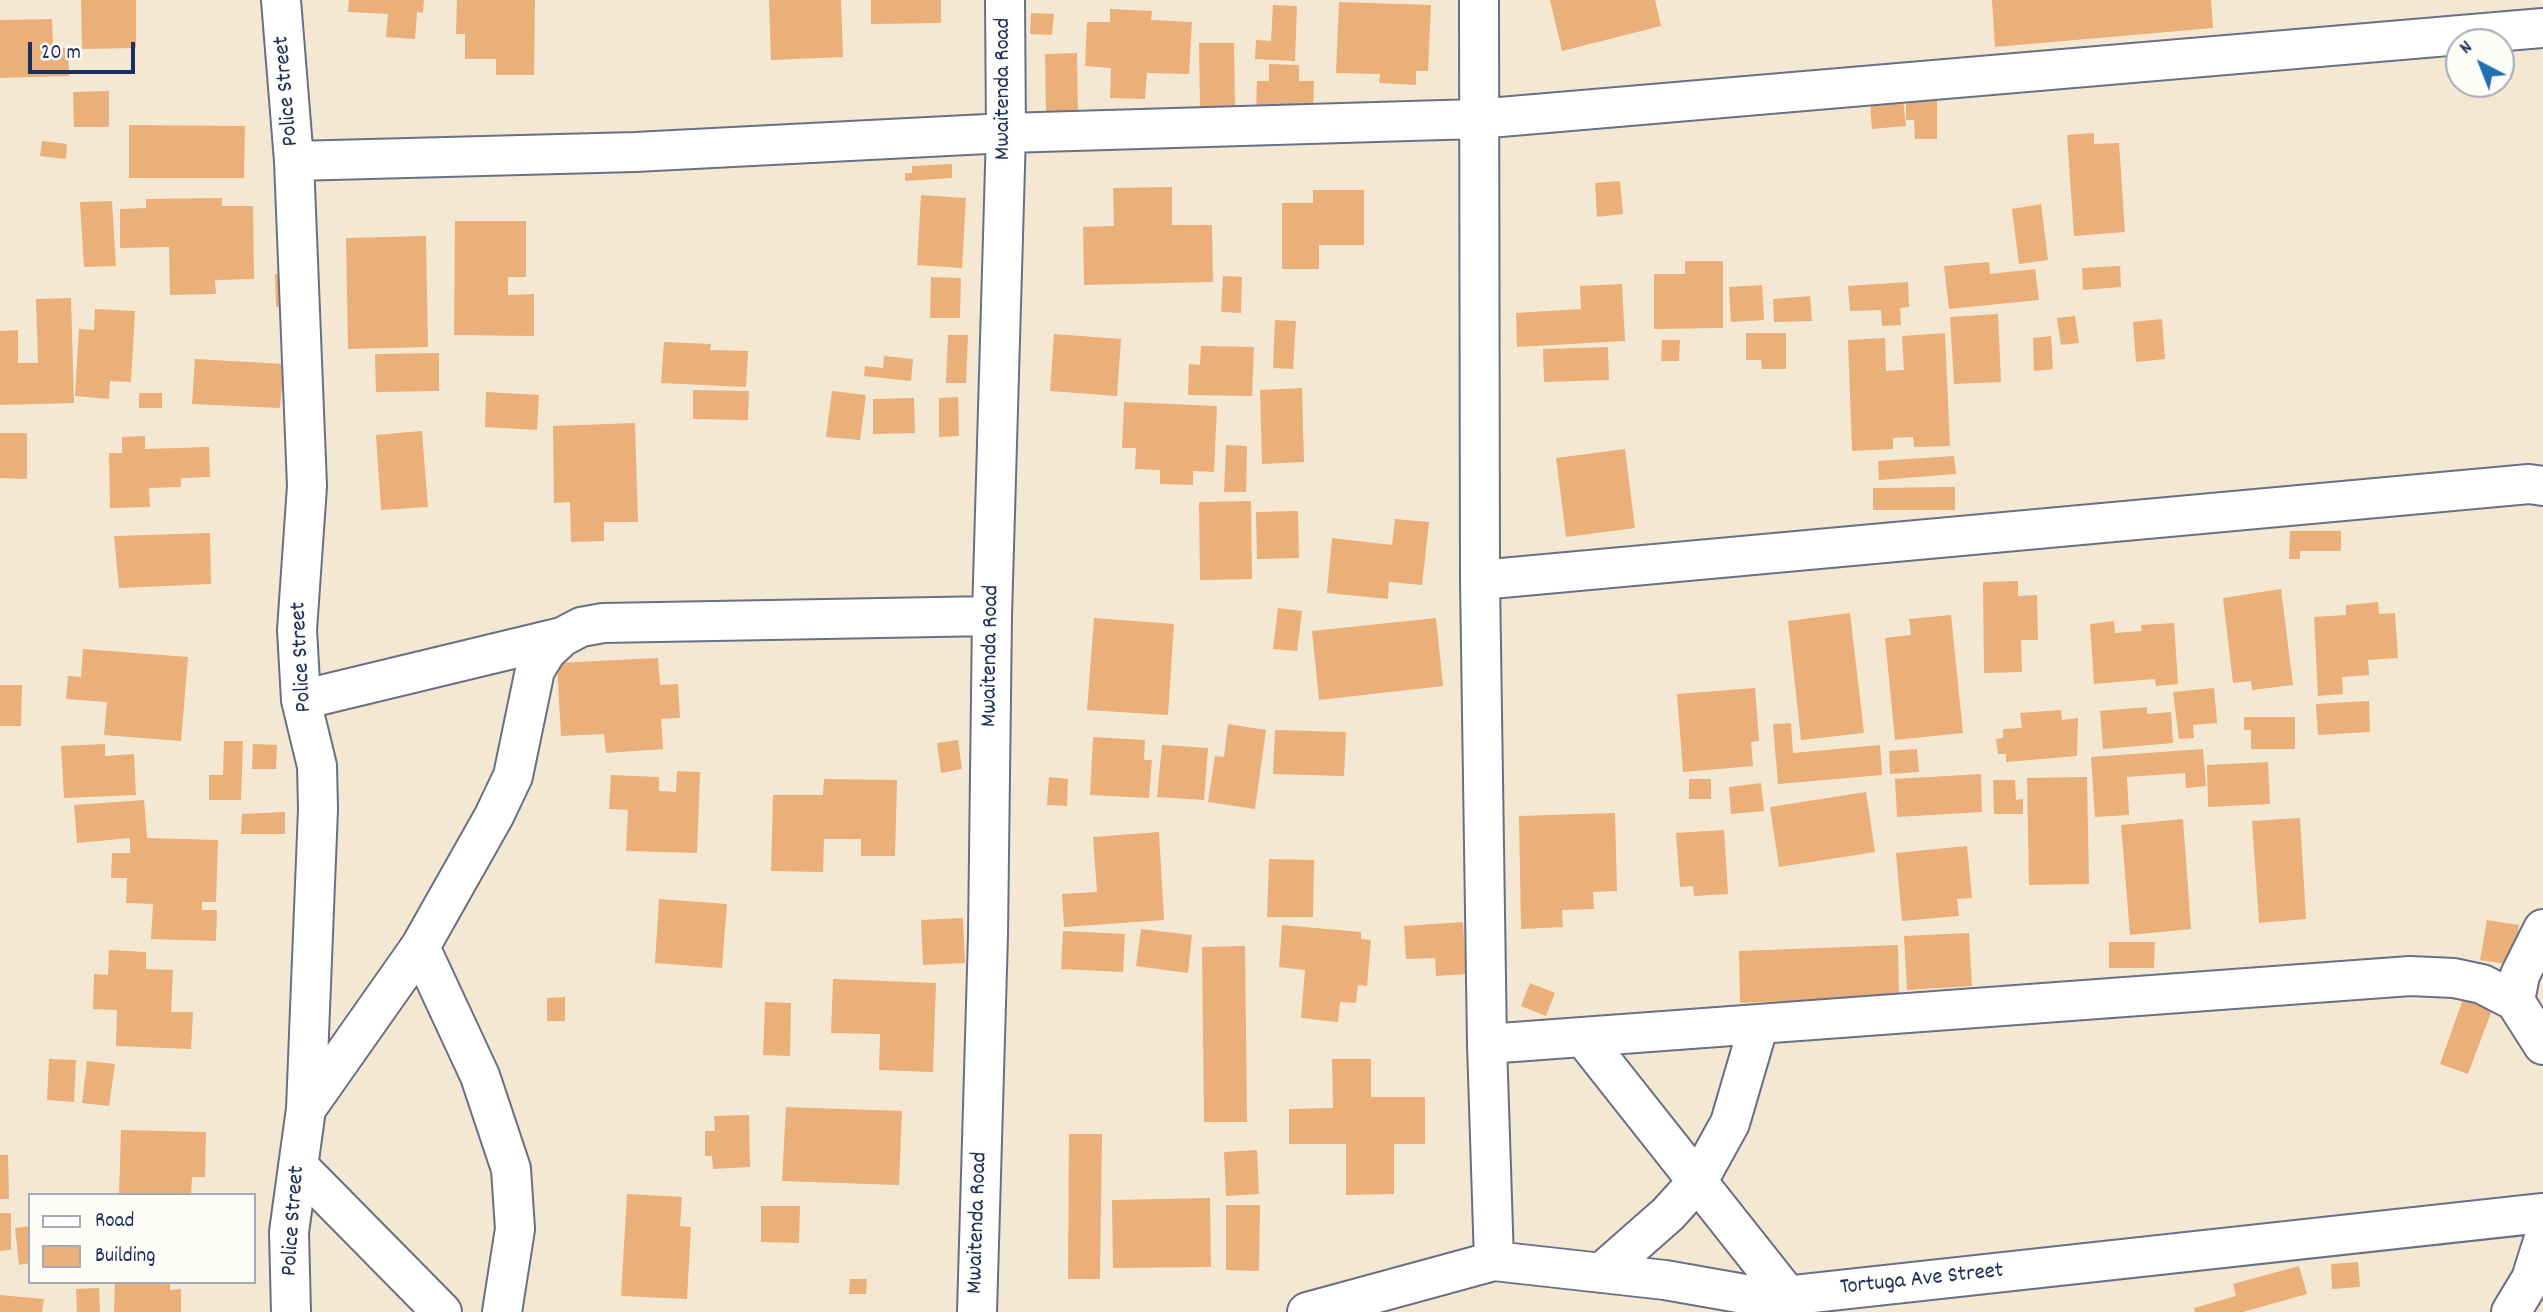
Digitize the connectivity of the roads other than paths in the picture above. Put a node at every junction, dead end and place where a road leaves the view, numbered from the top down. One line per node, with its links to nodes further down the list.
1 (281, 0): 7 (street, Police Street)
2 (1006, 0): 6 (street, Mwaitenda Road)
3 (1479, 0): 5 (street)
4 (2543, 28): 5 (street)
5 (1477, 120): 6 (street); 9 (street)
6 (1006, 133): 7 (street); 10 (street, Mwaitenda Road)
7 (294, 161): 12 (street, Police Street)
8 (2543, 486): 9 (street)
9 (1480, 580): 18 (street)
10 (992, 615): 11 (street); 31 (street, Mwaitenda Road)
11 (562, 637): 12 (street); 14 (street)
12 (301, 700): 20 (street, Police Street)
13 (2543, 929): 15 (street)
14 (420, 947): 20 (street); 30 (street)
15 (2515, 1001): 16 (street); 19 (street)
16 (1759, 1024): 17 (street); 22 (street)
17 (1583, 1037): 18 (street); 22 (street)
18 (1487, 1044): 25 (street)
19 (2543, 1045)
20 (306, 1109): 21 (street, Police Street)
21 (298, 1166): 28 (street, Police Street); 29 (street)
22 (1698, 1181): 26 (street); 27 (street)
23 (2543, 1213): 27 (street, Tortuga Ave Street)
24 (2543, 1241): 33 (street)
25 (1494, 1261): 26 (street, Tortuga Ave Street); 32 (street, Tortuga Ave Street)
26 (1601, 1273): 27 (street, Tortuga Ave Street)
27 (1806, 1300)
28 (291, 1312)
29 (442, 1312)
30 (502, 1312)
31 (976, 1312)
32 (1307, 1312)
33 (2511, 1312)

